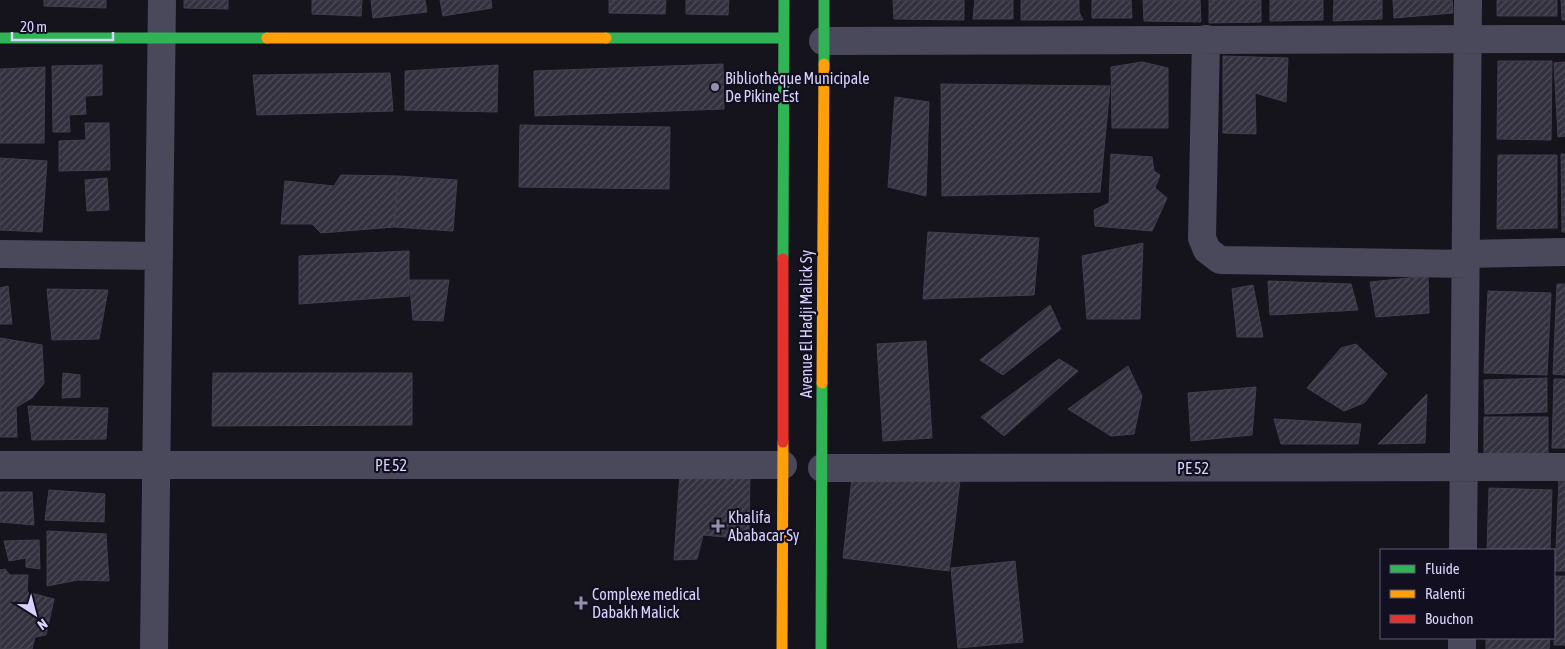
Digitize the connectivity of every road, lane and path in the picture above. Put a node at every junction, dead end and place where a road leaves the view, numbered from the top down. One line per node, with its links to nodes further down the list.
1 (162, 0): 6 (street)
2 (784, 0): 7 (street, Avenue El Hadji Malick Sy)
3 (824, 0): 11 (street, Avenue El Hadji Malick Sy)
4 (1468, 0): 9 (street)
5 (0, 38): 6 (street)
6 (161, 38): 7 (street); 14 (street)
7 (784, 38): 18 (street, Avenue El Hadji Malick Sy)
8 (1206, 39): 9 (street); 11 (street); 15 (street)
9 (1468, 39): 10 (street); 15 (street)
10 (1565, 39)
11 (823, 41): 21 (street, Avenue El Hadji Malick Sy)
12 (1565, 252): 15 (street)
13 (0, 254): 14 (street)
14 (159, 256): 17 (street)
15 (1465, 259): 19 (street)
16 (0, 465): 17 (street, PE 52)
17 (157, 465): 18 (street, PE 52); 23 (street)
18 (783, 465): 24 (street, Avenue El Hadji Malick Sy)
19 (1463, 467): 20 (street, PE 52); 21 (street, PE 52); 22 (street)
20 (1565, 467)
21 (822, 468): 25 (street, Avenue El Hadji Malick Sy)
22 (1463, 549)
23 (154, 649)
24 (782, 649)
25 (821, 649)

